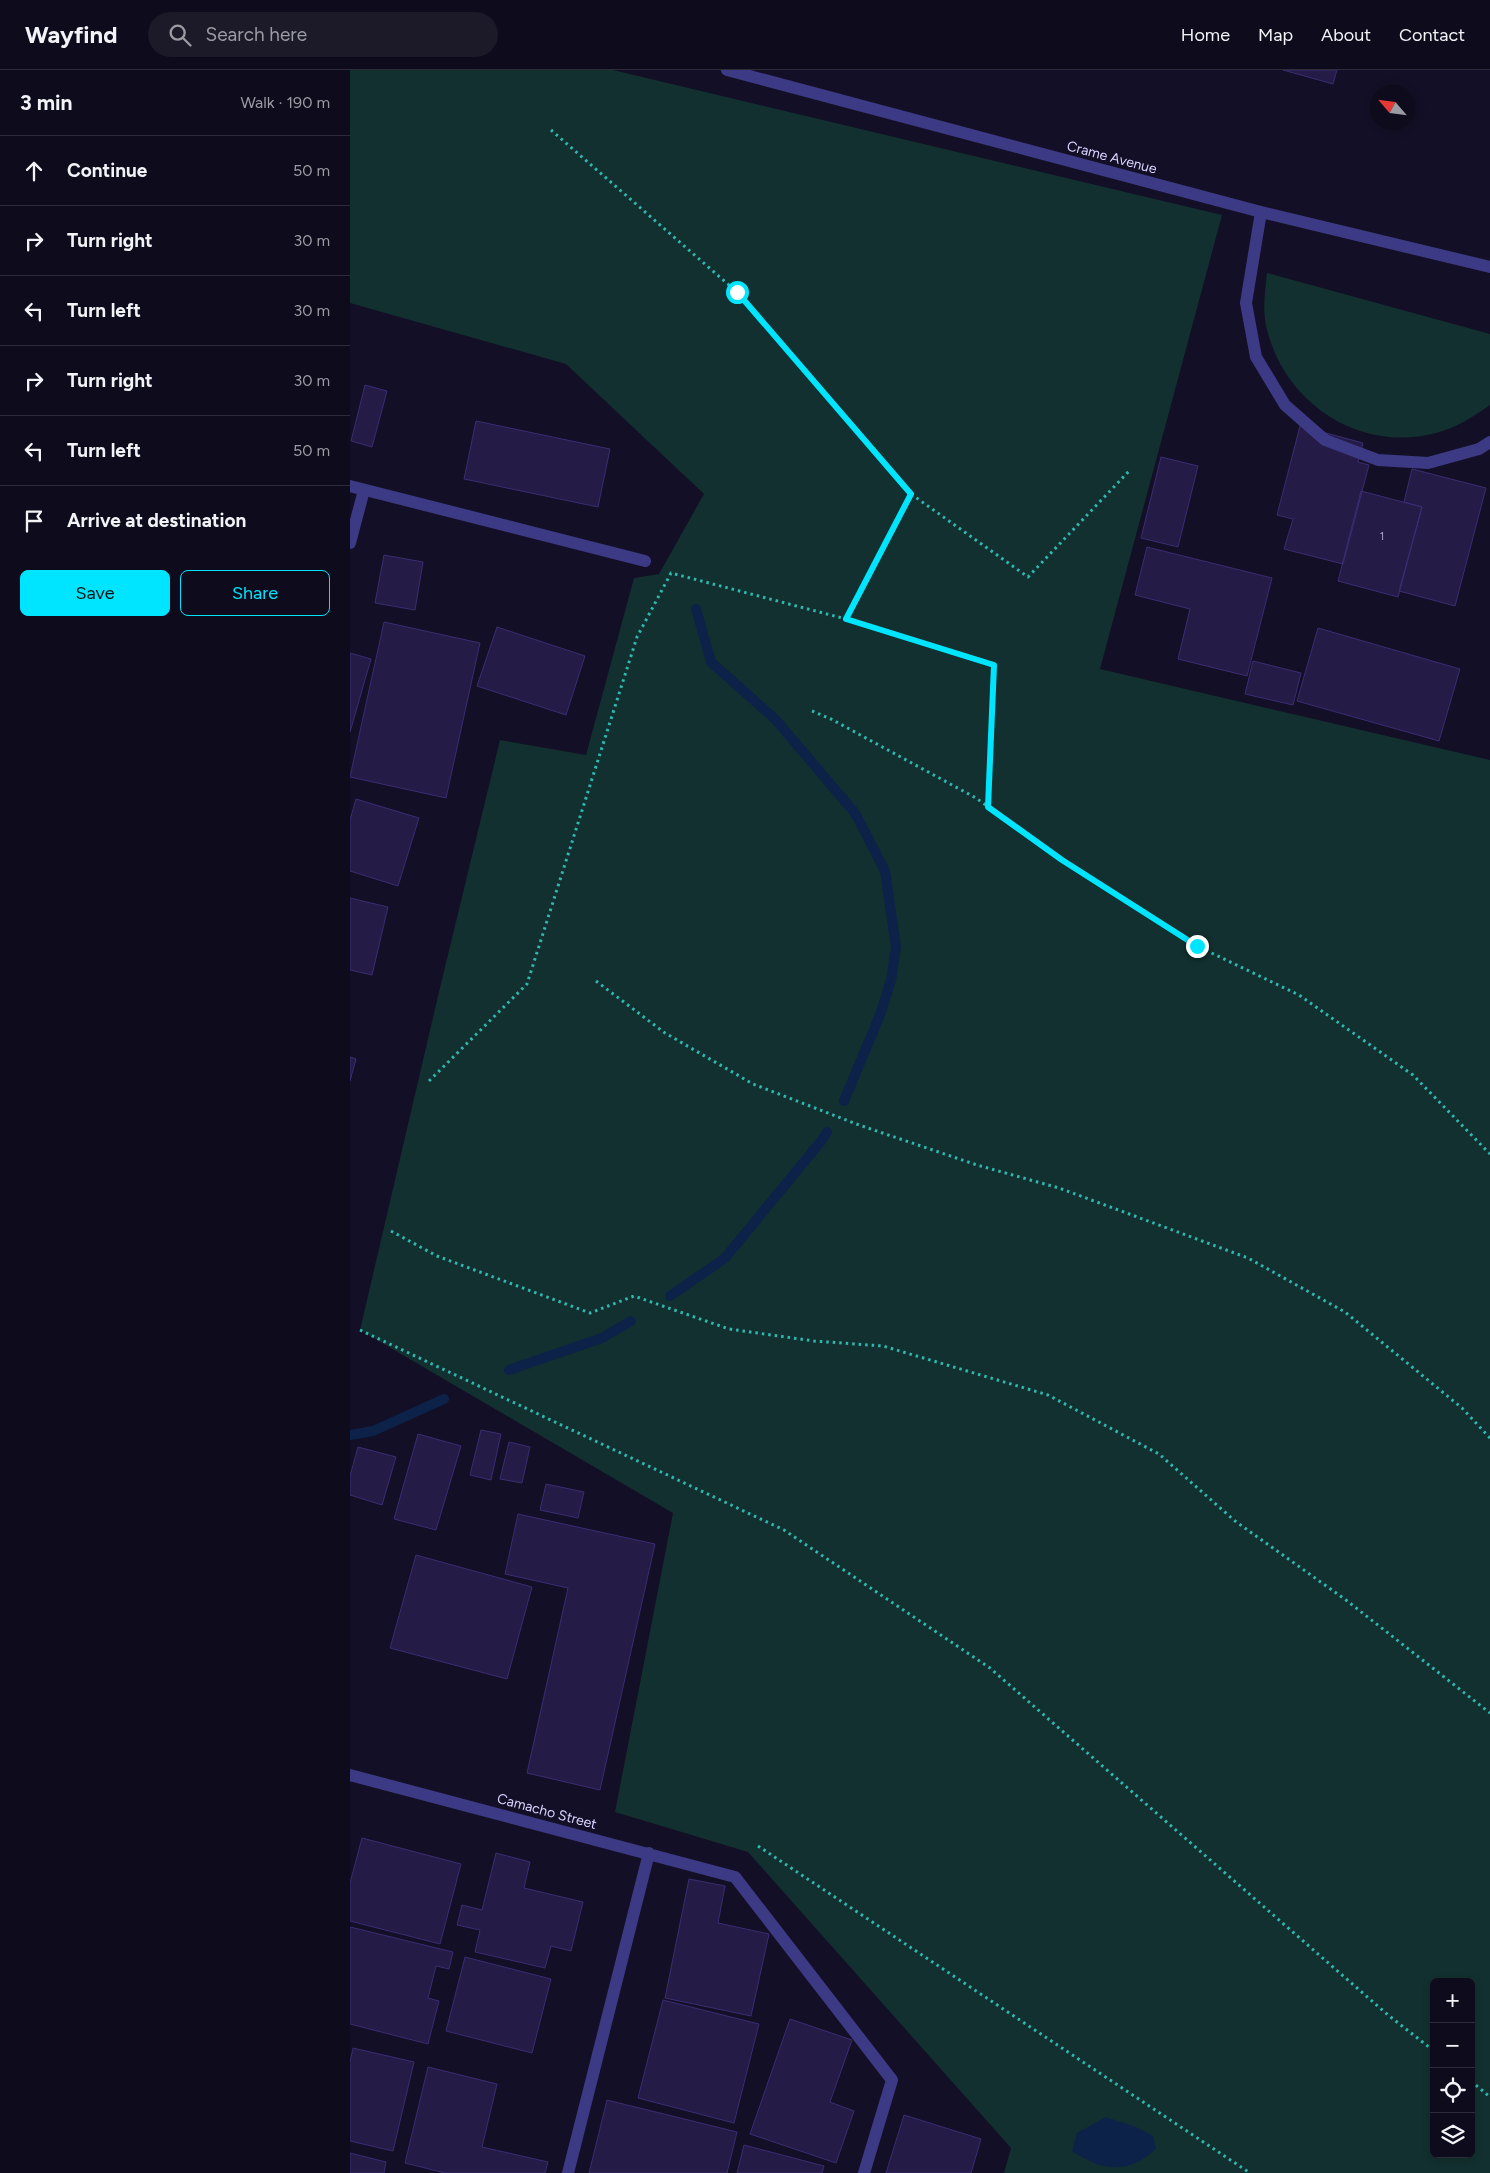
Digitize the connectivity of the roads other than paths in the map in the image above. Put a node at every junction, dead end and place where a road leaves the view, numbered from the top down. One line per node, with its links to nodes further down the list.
1 (727, 70): 2 (street, Crame Avenue)
2 (1261, 212): 3 (street, Crame Avenue); 4 (street)
3 (1490, 267)
4 (1490, 442)
5 (350, 486): 6 (street)
6 (364, 490): 7 (street); 8 (street)
7 (350, 543)
8 (645, 561)
9 (350, 1775): 10 (street, Camacho Street)
10 (649, 1853): 11 (street); 12 (street, Camacho Street)
11 (568, 2173)
12 (864, 2173)

